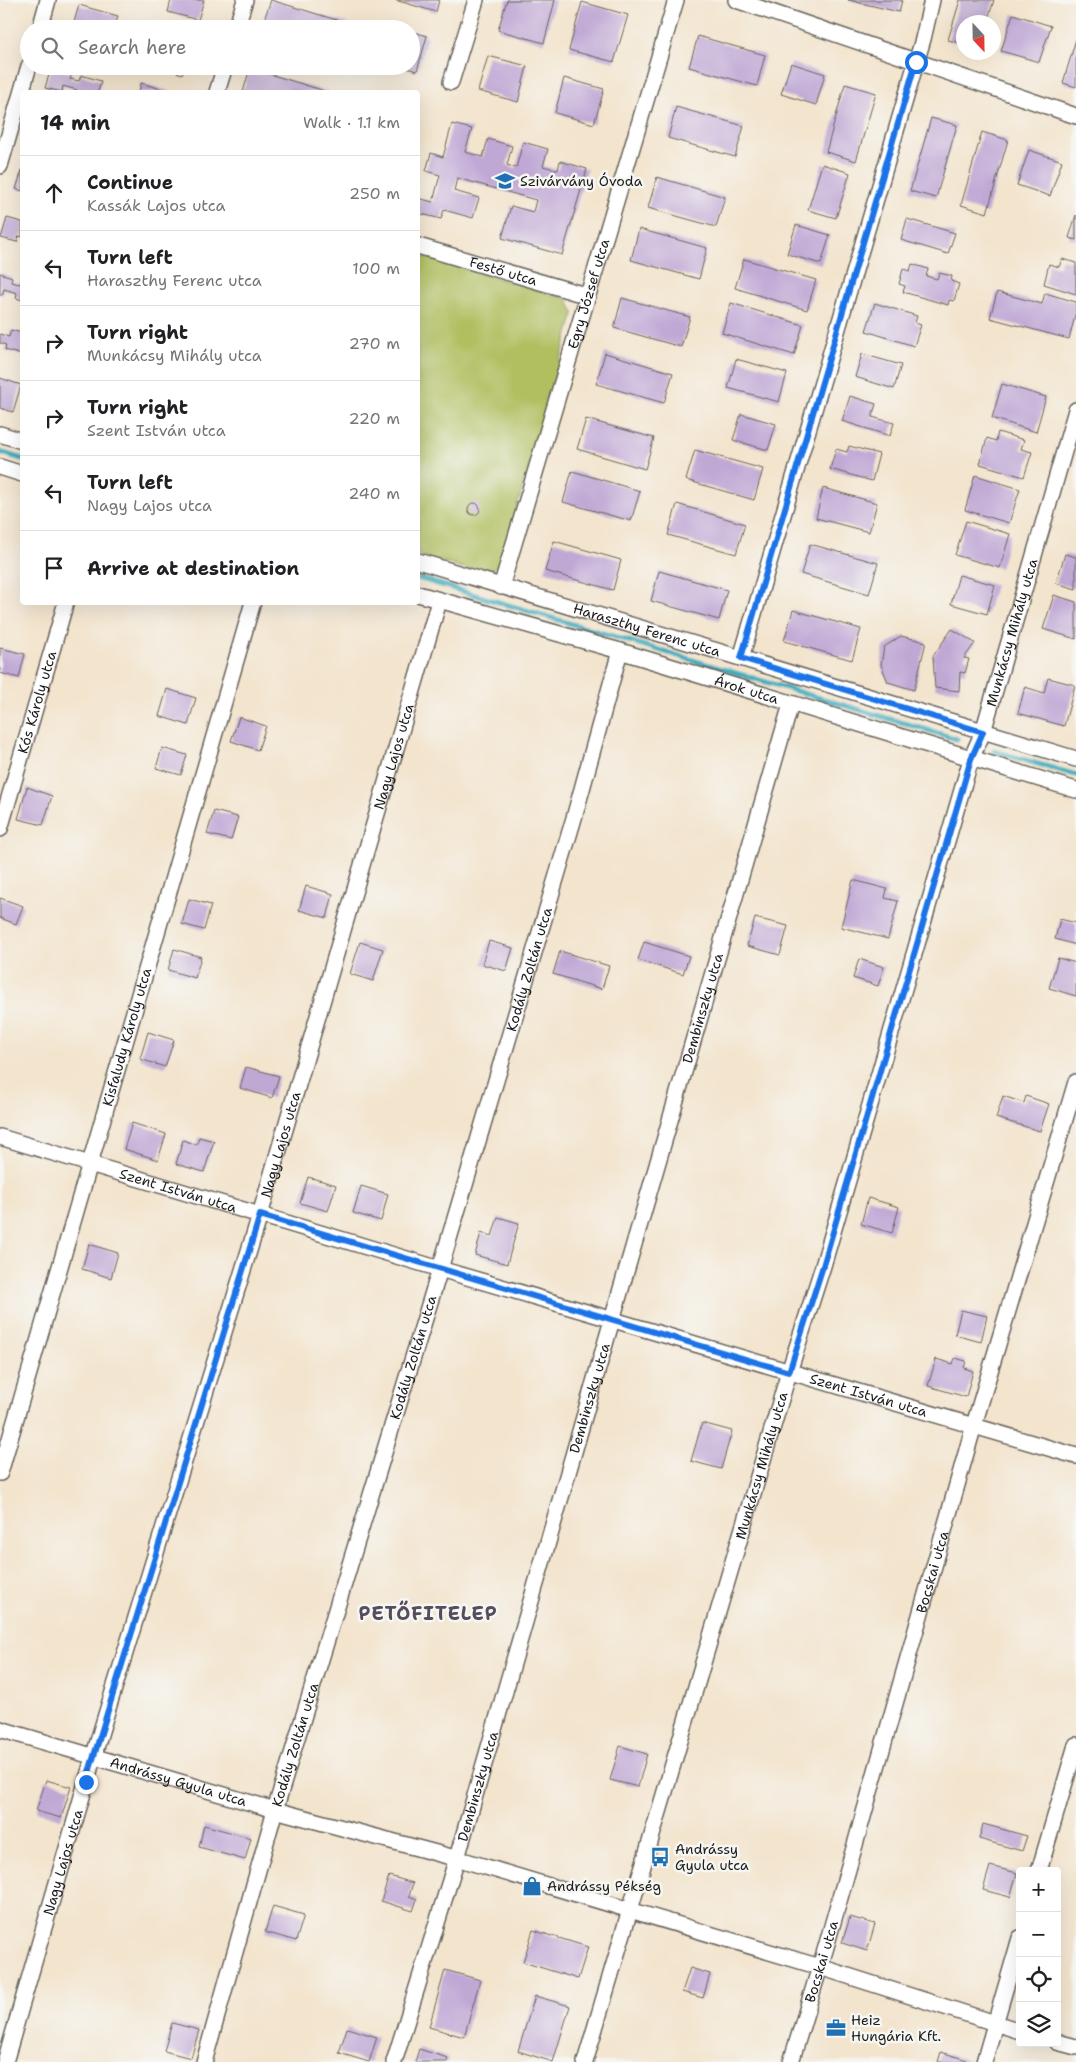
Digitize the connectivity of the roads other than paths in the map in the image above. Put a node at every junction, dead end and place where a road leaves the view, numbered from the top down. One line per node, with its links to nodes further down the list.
1 (48, 0): 7 (street)
2 (245, 0): 8 (street)
3 (476, 0): 12 (street)
4 (676, 0): 19 (street, Egry József utca)
5 (736, 0): 9 (street)
6 (932, 0): 9 (street)
7 (42, 20)
8 (239, 20)
9 (916, 62): 16 (street); 32 (street)
10 (26, 75): 13 (street)
11 (222, 75): 14 (street)
12 (451, 82)
13 (22, 90)
14 (218, 90)
15 (20, 97): 17 (street)
16 (1076, 116)
17 (0, 166)
18 (420, 247): 19 (street, Festő utca)
19 (588, 296): 26 (street, Egry József utca)
20 (1076, 410): 34 (street, Munkácsy Mihály utca)
21 (0, 434): 22 (street)
22 (20, 440)
23 (0, 467): 24 (street)
24 (20, 473)
25 (420, 562): 26 (street, Haraszthy Ferenc utca)
26 (501, 587): 32 (street, Haraszthy Ferenc utca)
27 (420, 595): 28 (street, Árok utca)
28 (439, 601): 31 (street, Árok utca); 42 (street, Nagy Lajos utca)
29 (65, 605): 38 (street, Kós Károly utca)
30 (252, 605): 41 (street, Kisfaludy Károly utca)
31 (620, 651): 33 (street, Árok utca); 43 (street, Kodály Zoltán utca)
32 (741, 658): 34 (street, Haraszthy Ferenc utca)
33 (791, 704): 35 (street, Árok utca); 44 (street, Dembinszky utca)
34 (983, 732): 35 (street, Munkácsy Mihály utca); 36 (street, Haraszthy Ferenc utca)
35 (971, 759): 37 (street, Árok utca); 45 (street, Munkácsy Mihály utca)
36 (1076, 759)
37 (1076, 790)
38 (0, 829)
39 (1076, 1082): 46 (street, Bocskai utca)
40 (0, 1137): 41 (street, Szent István utca)
41 (89, 1164): 42 (street, Szent István utca); 48 (street, Kisfaludy Károly utca)
42 (260, 1215): 43 (street, Szent István utca); 51 (street, Nagy Lajos utca)
43 (440, 1270): 44 (street, Szent István utca); 52 (street, Kodály Zoltán utca)
44 (612, 1320): 45 (street, Szent István utca); 53 (street, Dembinszky utca)
45 (789, 1372): 46 (street, Szent István utca); 55 (street, Munkácsy Mihály utca)
46 (974, 1425): 47 (street, Szent István utca); 57 (street, Bocskai utca)
47 (1076, 1456)
48 (0, 1473)
49 (0, 1729): 51 (street, Andrássy Gyula utca)
50 (1076, 1745): 54 (street)
51 (94, 1756): 52 (street, Andrássy Gyula utca); 62 (street, Nagy Lajos utca)
52 (275, 1810): 53 (street, Andrássy Gyula utca); 63 (street, Kodály Zoltán utca)
53 (458, 1858): 55 (street, Andrássy Gyula utca); 64 (street, Dembinszky utca)
54 (1040, 1867)
55 (631, 1910): 57 (street, Andrássy Gyula utca); 65 (street, Munkácsy Mihály utca)
56 (1016, 1952): 58 (street)
57 (820, 1967): 58 (street, Andrássy Gyula utca); 66 (street, Bocskai utca)
58 (995, 2024): 59 (street, Andrássy Gyula utca); 67 (street)
59 (1016, 2030)
60 (1061, 2043): 61 (street)
61 (1076, 2047)
62 (5, 2062)
63 (204, 2062)
64 (394, 2062)
65 (585, 2062)
66 (791, 2062)
67 (984, 2062)

